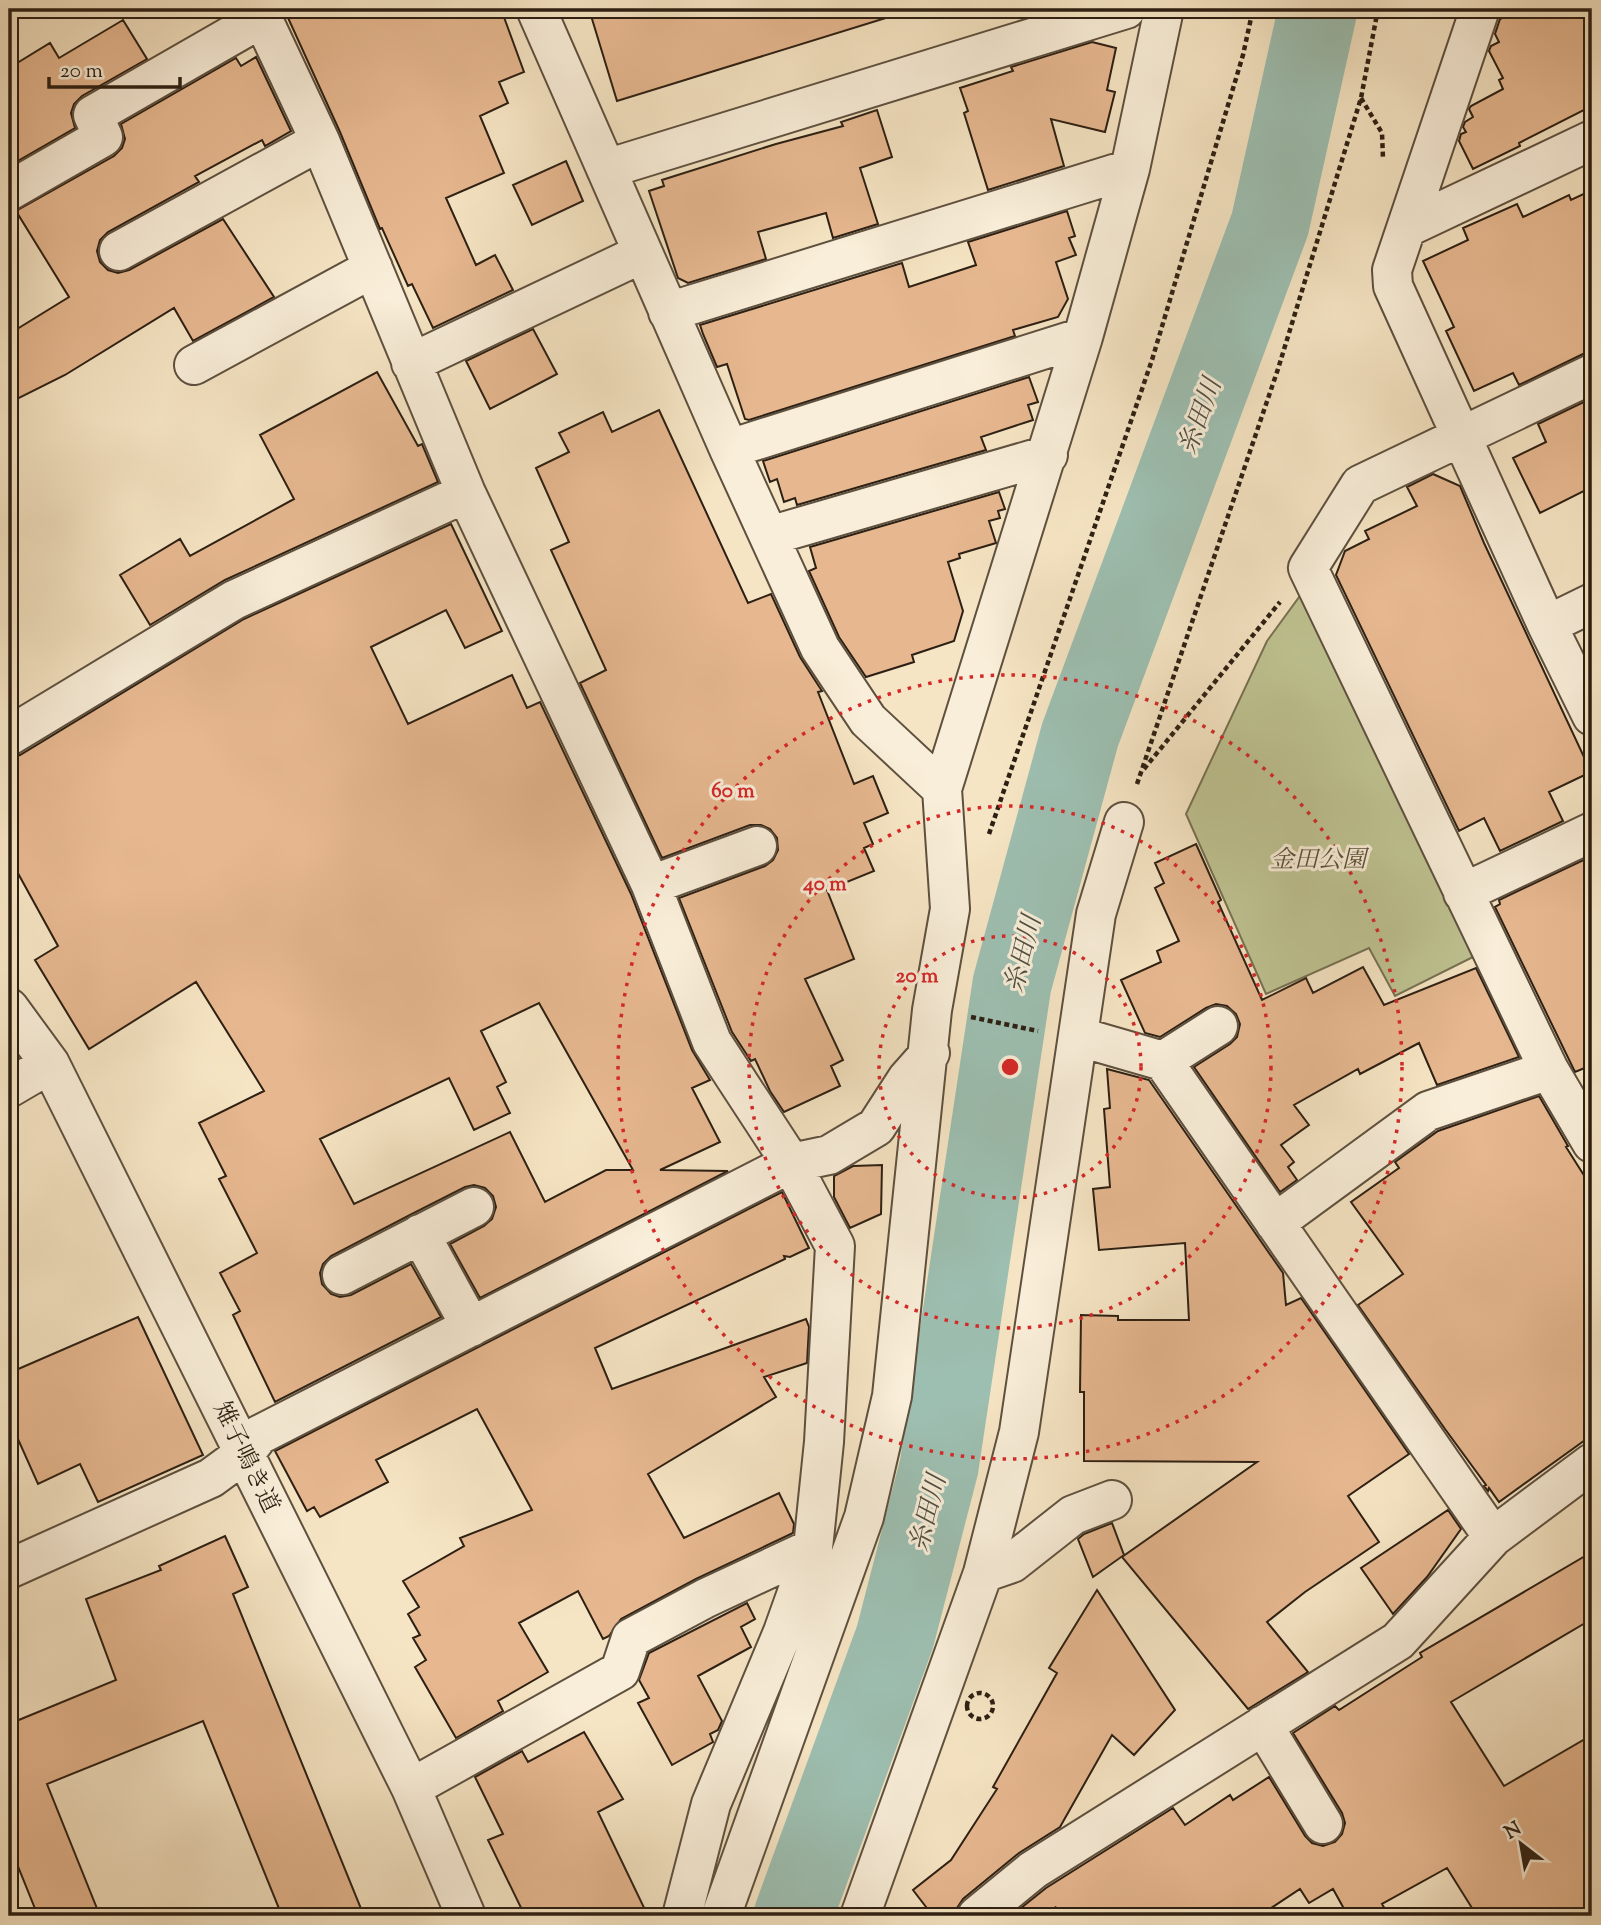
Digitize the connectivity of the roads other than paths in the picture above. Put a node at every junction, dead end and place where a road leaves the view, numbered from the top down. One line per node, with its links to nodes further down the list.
1 (536, 9): 8 (street)
2 (1126, 9): 8 (street)
3 (1164, 9): 9 (street)
4 (1480, 9): 11 (street)
5 (260, 13): 7 (street); 10 (street)
6 (1592, 140): 11 (street)
7 (320, 141): 12 (street); 14 (street)
8 (606, 169): 13 (street)
9 (1130, 169): 15 (street); 16 (street)
10 (9, 191)
11 (1408, 227): 20 (street)
12 (119, 251)
13 (643, 253): 15 (street); 17 (street)
14 (373, 268): 17 (street); 18 (street)
15 (668, 312): 21 (street)
16 (1083, 337): 21 (street); 22 (street)
17 (411, 363): 23 (street)
18 (194, 365)
19 (1592, 374): 20 (street)
20 (1461, 436): 26 (street); 34 (street)
21 (729, 449): 24 (street)
22 (1048, 455): 24 (street); 29 (street)
23 (466, 494): 28 (street); 33 (street)
24 (769, 536): 29 (street)
25 (1592, 603): 26 (street)
26 (1548, 625): 27 (street)
27 (1592, 716)
28 (9, 736)
29 (942, 789): 38 (street)
30 (1124, 822): 37 (street)
31 (1592, 832): 34 (street)
32 (757, 846): 33 (street)
33 (651, 885): 44 (street)
34 (1463, 892): 41 (street)
35 (9, 1008): 40 (street, 雉子鳴き道)
36 (1218, 1026): 39 (street)
37 (1065, 1035): 39 (street); 56 (street)
38 (930, 1053): 44 (street); 62 (street)
39 (1163, 1061): 46 (street)
40 (50, 1064): 42 (street); 50 (street, 雉子鳴き道)
41 (1549, 1070): 43 (street); 46 (street)
42 (9, 1088)
43 (1592, 1143)
44 (791, 1163): 49 (street); 54 (street)
45 (474, 1207): 47 (street)
46 (1275, 1223): 53 (street)
47 (420, 1234): 48 (street); 49 (street)
48 (342, 1275)
49 (471, 1327): 50 (street)
50 (245, 1453): 55 (street); 58 (street, 雉子鳴き道)
51 (1592, 1463): 53 (street)
52 (1112, 1500): 56 (street)
53 (1493, 1537): 57 (street)
54 (813, 1548): 58 (street); 61 (street)
55 (9, 1569)
56 (983, 1573): 63 (street)
57 (1263, 1725): 59 (street); 64 (street)
58 (411, 1788): 60 (street, 雉子鳴き道)
59 (1323, 1824)
60 (466, 1916)
61 (682, 1916)
62 (721, 1916)
63 (860, 1916)
64 (977, 1916)

